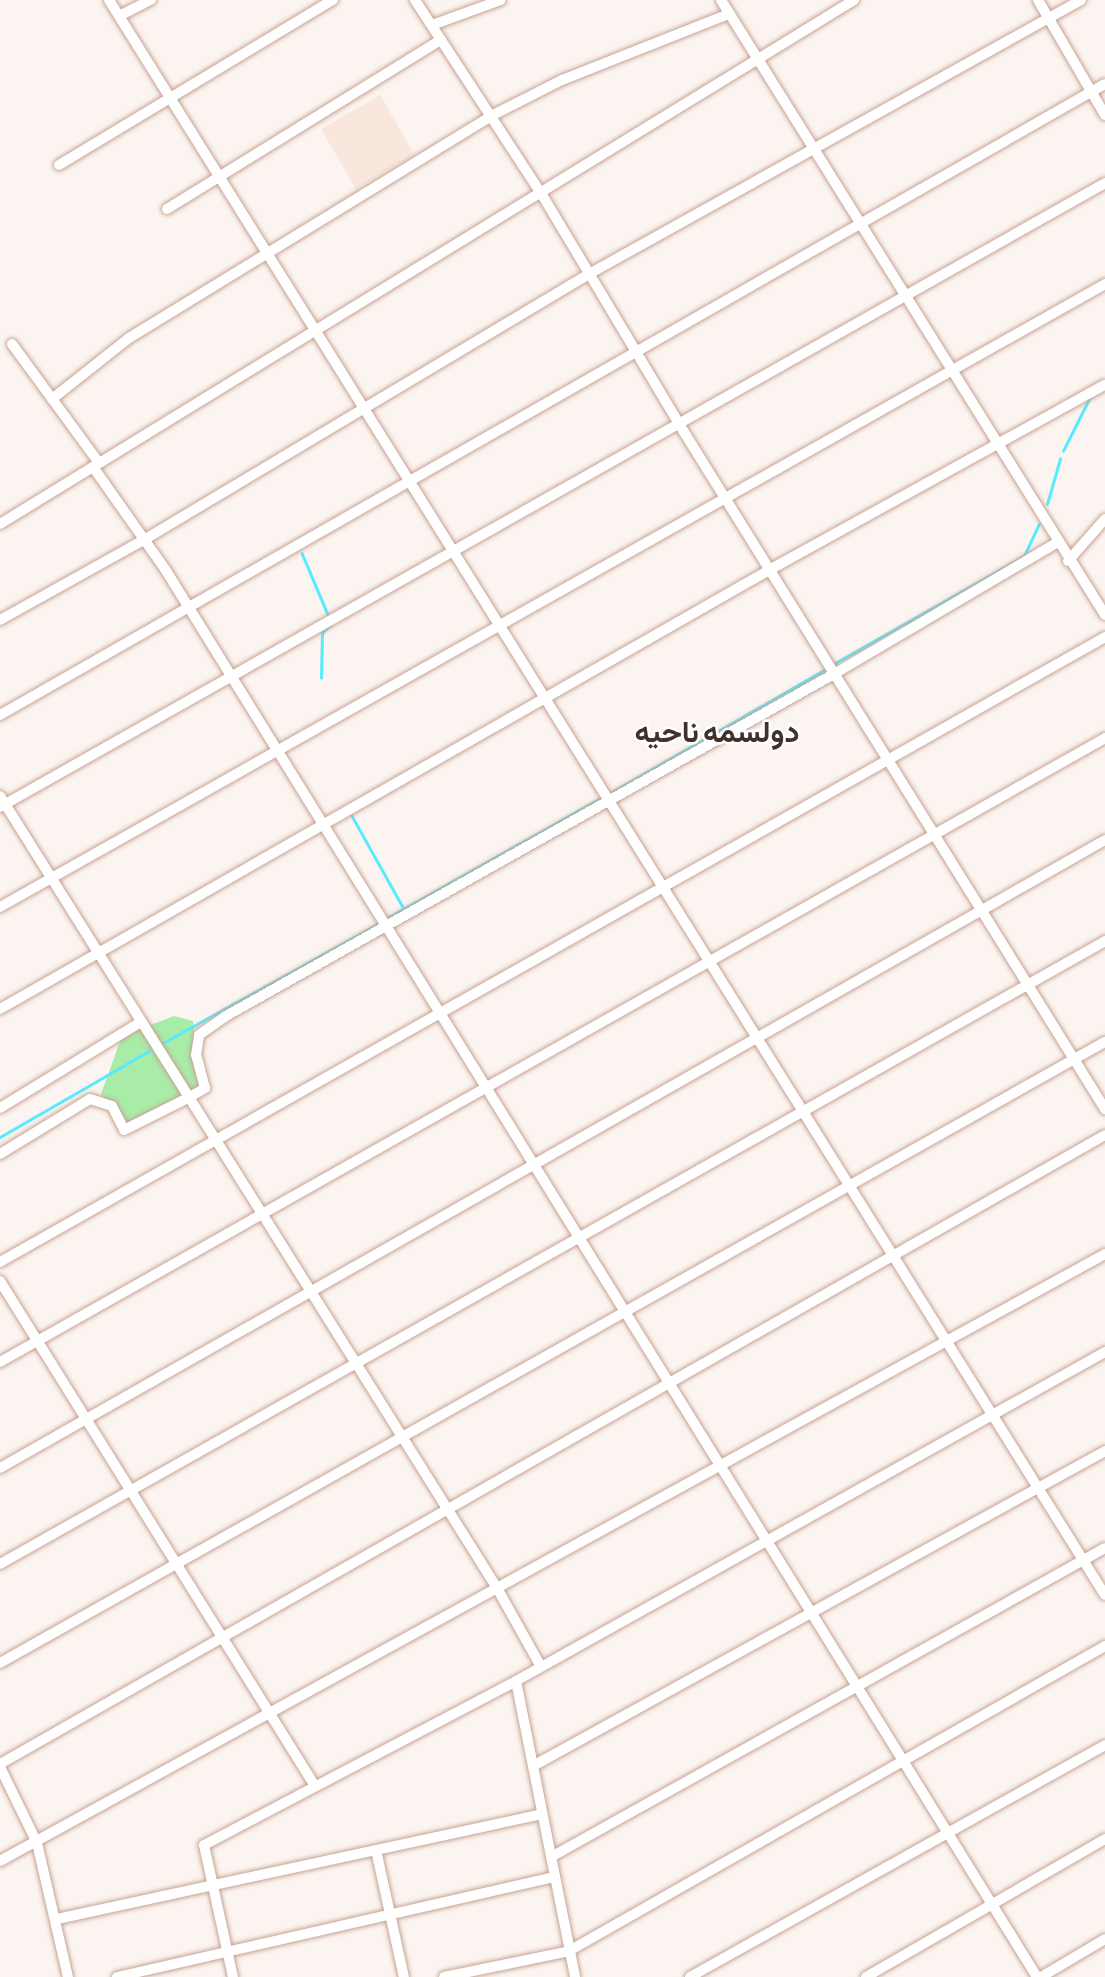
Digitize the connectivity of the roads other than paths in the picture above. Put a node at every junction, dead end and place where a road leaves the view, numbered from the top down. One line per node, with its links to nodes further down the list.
1 (109, 0): 11 (street)
2 (151, 0): 11 (street)
3 (333, 0): 18 (street)
4 (415, 0): 13 (street)
5 (502, 0): 13 (street)
6 (721, 0): 10 (street)
7 (854, 0): 15 (street)
8 (1038, 0): 12 (street)
9 (1081, 0): 12 (street)
10 (729, 14): 15 (street); 20 (street)
11 (119, 16): 18 (street)
12 (1049, 18): 17 (street); 21 (street)
13 (432, 25): 14 (street)
14 (441, 40): 20 (street); 23 (street)
15 (759, 59): 21 (street); 25 (street)
16 (1105, 84): 17 (street)
17 (1091, 93): 19 (street); 27 (street)
18 (170, 99): 22 (street); 23 (street)
19 (1105, 115)
20 (489, 117): 25 (street); 28 (street)
21 (815, 149): 27 (street); 29 (street)
22 (60, 165)
23 (218, 178): 26 (street); 28 (street)
24 (1105, 183): 31 (street)
25 (541, 193): 29 (street); 32 (street)
26 (167, 209)
27 (861, 223): 31 (street); 34 (street)
28 (266, 256): 32 (street); 37 (street)
29 (589, 274): 34 (street); 38 (street)
30 (1105, 284): 35 (street)
31 (907, 296): 35 (street); 39 (street)
32 (313, 332): 38 (street); 41 (street)
33 (12, 344): 37 (street)
34 (634, 350): 39 (street); 42 (street)
35 (953, 369): 40 (street); 43 (street)
36 (1105, 385): 40 (street)
37 (52, 399): 41 (street)
38 (363, 408): 42 (street); 46 (street)
39 (679, 424): 43 (street); 48 (street)
40 (999, 443): 47 (street); 50 (street)
41 (96, 465): 45 (street); 46 (street)
42 (409, 479): 48 (street); 51 (street)
43 (727, 499): 50 (street); 54 (street)
44 (1105, 519): 49 (street)
45 (0, 524)
46 (142, 541): 51 (street); 53 (street)
47 (1058, 542): 49 (street); 56 (street)
48 (455, 550): 54 (street); 57 (street)
49 (1068, 561): 52 (street)
50 (771, 569): 56 (street); 58 (street)
51 (189, 609): 57 (street); 59 (street)
52 (1105, 615)
53 (0, 620)
54 (500, 624): 58 (street); 61 (street)
55 (1105, 638): 62 (street)
56 (834, 674): 62 (street); 63 (street)
57 (230, 677): 61 (street); 64 (street)
58 (547, 699): 63 (street); 65 (street)
59 (0, 715)
60 (1105, 738): 66 (street)
61 (276, 751): 65 (street); 68 (street)
62 (888, 760): 66 (street); 69 (street)
63 (610, 800): 69 (street); 72 (street)
64 (2, 803): 68 (street)
65 (322, 826): 72 (street); 74 (street)
66 (933, 835): 71 (street); 75 (street)
67 (1105, 840): 71 (street)
68 (51, 878): 70 (street); 74 (street)
69 (664, 887): 75 (street); 78 (street)
70 (0, 907)
71 (981, 912): 76 (street); 80 (street)
72 (385, 927): 78 (street); 84 (street)
73 (1105, 941): 76 (street)
74 (98, 953): 77 (street); 79 (street)
75 (709, 962): 80 (street); 83 (street)
76 (1027, 985): 82 (street); 87 (street)
77 (0, 1009)
78 (439, 1014): 83 (street); 89 (street)
79 (139, 1023): 84 (street); 85 (street)
80 (757, 1039): 87 (street); 91 (street)
81 (1105, 1042): 82 (street)
82 (1075, 1059): 86 (street); 92 (street)
83 (484, 1089): 91 (street); 93 (street)
84 (188, 1098): 89 (street); 90 (street)
85 (0, 1108)
86 (1105, 1109)
87 (802, 1112): 92 (street); 94 (street)
88 (1105, 1135): 96 (street)
89 (215, 1141): 93 (street); 97 (street)
90 (0, 1154)
91 (532, 1167): 94 (street); 99 (street)
92 (849, 1186): 96 (street); 100 (street)
93 (260, 1215): 99 (street); 101 (street)
94 (577, 1239): 100 (street); 105 (street)
95 (1105, 1254): 102 (street)
96 (893, 1256): 102 (street); 106 (street)
97 (0, 1262)
98 (0, 1282): 101 (street)
99 (309, 1293): 105 (street); 108 (street)
100 (623, 1313): 106 (street); 109 (street)
101 (36, 1342): 104 (street); 108 (street)
102 (946, 1342): 107 (street); 111 (street)
103 (1105, 1352): 107 (street)
104 (0, 1362)
105 (353, 1365): 109 (street); 114 (street)
106 (667, 1386): 111 (street); 115 (street)
107 (992, 1414): 113 (street); 116 (street)
108 (85, 1420): 112 (street); 114 (street)
109 (399, 1439): 115 (street); 120 (street)
110 (1105, 1451): 113 (street)
111 (718, 1467): 116 (street); 121 (street)
112 (0, 1468)
113 (1038, 1488): 118 (street); 123 (street)
114 (130, 1491): 119 (street); 120 (street)
115 (445, 1512): 121 (street); 124 (street)
116 (764, 1540): 123 (street); 127 (street)
117 (1105, 1548): 118 (street)
118 (1083, 1561): 122 (street); 129 (street)
119 (0, 1564)
120 (176, 1564): 124 (street); 126 (street)
121 (497, 1588): 127 (street); 130 (street)
122 (1105, 1595)
123 (810, 1614): 129 (street); 134 (street)
124 (222, 1638): 130 (street); 133 (street)
125 (1105, 1646): 132 (street)
126 (0, 1663)
127 (540, 1665): 128 (street)
128 (516, 1681): 134 (street); 135 (street)
129 (856, 1688): 132 (street); 141 (street)
130 (268, 1713): 135 (street); 139 (street)
131 (1105, 1745): 137 (street)
132 (904, 1760): 137 (street); 149 (street)
133 (0, 1766): 139 (street)
134 (533, 1766): 136 (street)
135 (315, 1786): 144 (street)
136 (542, 1814): 140 (street); 141 (street)
137 (947, 1833): 145 (street); 157 (street)
138 (1105, 1839): 145 (street)
139 (37, 1843): 142 (street); 147 (street)
140 (376, 1850): 144 (street); 146 (street)
141 (551, 1857): 143 (street)
142 (0, 1861)
143 (555, 1877): 146 (street); 149 (street)
144 (213, 1885): 147 (street); 150 (street)
145 (992, 1904): 158 (street); 159 (street)
146 (390, 1915): 150 (street); 154 (street)
147 (57, 1919): 151 (street)
148 (1105, 1939): 159 (street)
149 (569, 1951): 155 (street); 156 (street)
150 (228, 1952): 152 (street); 153 (street)
151 (68, 1977)
152 (117, 1977)
153 (233, 1977)
154 (404, 1977)
155 (444, 1977)
156 (575, 1977)
157 (690, 1977)
158 (866, 1977)
159 (1039, 1977)

